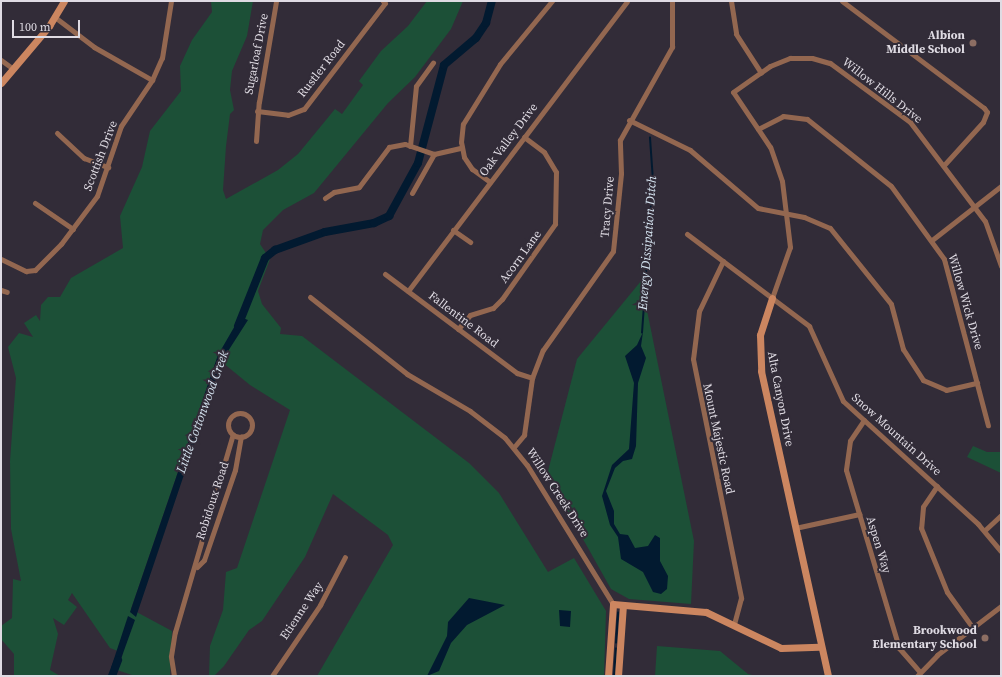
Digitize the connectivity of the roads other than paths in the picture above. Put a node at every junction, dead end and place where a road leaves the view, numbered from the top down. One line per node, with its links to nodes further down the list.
1 (64, 1): 10 (street)
2 (172, 1): 15 (street, Scottish Drive)
3 (276, 1): 18 (street, Sugarloaf Drive)
4 (552, 1): 25 (street)
5 (627, 1): 22 (street, Oak Valley Drive)
6 (672, 1): 19 (street, Tracy Drive)
7 (731, 1): 14 (street)
8 (842, 1): 27 (street)
9 (384, 2): 18 (street, Rustler Road)
10 (56, 18): 13 (street); 15 (street)
11 (1, 60): 13 (street)
12 (432, 63): 24 (street)
13 (12, 68): 16 (street)
14 (761, 73): 17 (street, Willow Hills Drive); 27 (street, Willow Hills Drive)
15 (152, 80): 28 (street, Scottish Drive)
16 (1, 83)
17 (733, 92): 20 (street, Alta Canyon Drive)
18 (258, 111): 23 (street, Sugarloaf Drive)
19 (629, 120): 35 (street); 52 (street, Tracy Drive)
20 (758, 129): 35 (street, Alta Canyon Drive); 39 (street, Willow Wick Drive)
21 (56, 133): 28 (street)
22 (524, 136): 29 (street, Oak Valley Drive); 51 (street, Acorn Lane)
23 (256, 142)
24 (410, 146): 26 (street); 32 (street)
25 (461, 148): 26 (street); 29 (street)
26 (432, 153): 31 (street)
27 (944, 165): 34 (street, Willow Hills Drive)
28 (108, 167): 36 (street, Scottish Drive)
29 (490, 182): 37 (street, Oak Valley Drive)
30 (1001, 186): 34 (street)
31 (412, 193)
32 (325, 198)
33 (35, 202): 36 (street)
34 (975, 207): 39 (street); 41 (street, Willow Hills Drive)
35 (787, 215): 50 (street, Alta Canyon Drive); 53 (street)
36 (73, 229): 42 (street, Scottish Drive)
37 (454, 230): 40 (street); 47 (street, Oak Valley Drive)
38 (687, 234): 43 (street, Snow Mountain Drive)
39 (932, 240): 53 (street, Willow Wick Drive)
40 (470, 242)
41 (1000, 254): 44 (street, Willow Hills Drive)
42 (1, 260)
43 (723, 262): 50 (street, Snow Mountain Drive); 70 (street, Mount Majestic Road)
44 (1001, 266)
45 (385, 274): 47 (street, Fallentine Road)
46 (1, 290): 48 (street)
47 (408, 291): 51 (street, Fallentine Road)
48 (7, 292)
49 (310, 297): 58 (street, Willow Creek Drive)
50 (772, 298): 54 (street, Snow Mountain Drive); 62 (street, Alta Canyon Drive)
51 (458, 329): 52 (street, Fallentine Road)
52 (532, 378): 58 (street, Tracy Drive)
53 (977, 383): 55 (street, Willow Wick Drive)
54 (864, 420): 59 (street, Snow Mountain Drive); 60 (street, Aspen Way)
55 (988, 425)
56 (233, 434): 57 (street); 57 (street, Robidoux Road); 66 (street, Robidoux Road)
57 (241, 437): 66 (street, Robidoux Road)
58 (514, 447): 67 (street, Willow Creek Drive)
59 (937, 486): 63 (street, Snow Mountain Drive); 71 (street)
60 (859, 514): 62 (street); 73 (street, Aspen Way)
61 (1001, 515): 63 (street)
62 (795, 528): 72 (street, Alta Canyon Drive)
63 (985, 530): 64 (street, Snow Mountain Drive)
64 (1001, 551)
65 (345, 556): 75 (street, Etienne Way)
66 (197, 567): 74 (street, Robidoux Road)
67 (613, 604): 68 (street); 76 (street)
68 (624, 605): 70 (street); 77 (street)
69 (1001, 606): 71 (street)
70 (734, 624): 72 (street)
71 (972, 628): 73 (street)
72 (819, 647): 78 (street, Alta Canyon Drive)
73 (918, 674)
74 (174, 676)
75 (272, 676)
76 (608, 676)
77 (618, 676)
78 (828, 676)

